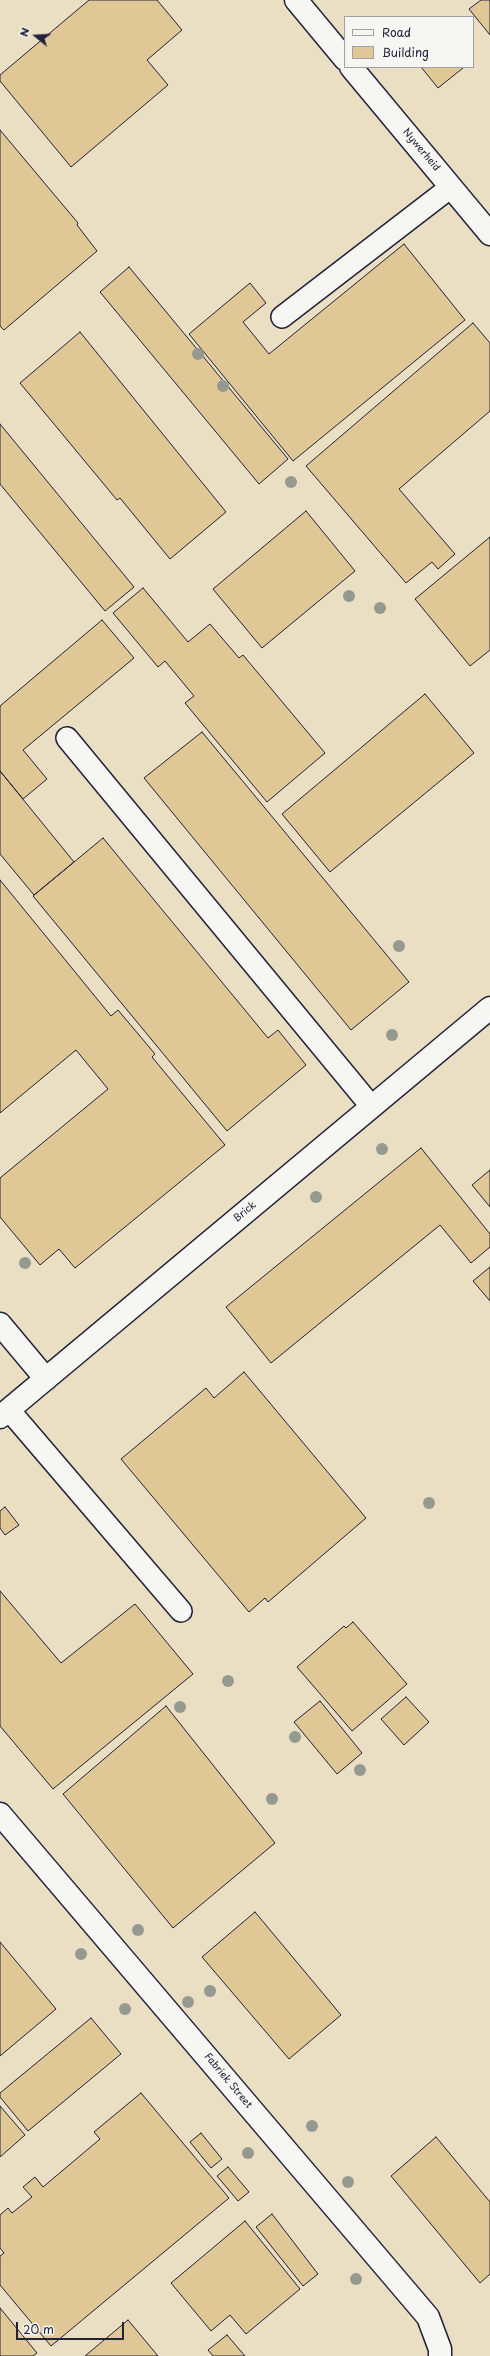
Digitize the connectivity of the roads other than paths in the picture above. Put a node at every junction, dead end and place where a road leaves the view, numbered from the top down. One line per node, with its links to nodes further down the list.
1 (296, 0): 2 (street)
2 (344, 58)
3 (352, 68): 4 (street, Nywerheid)
4 (451, 187): 5 (street, Nywerheid); 6 (lane)
5 (490, 234)
6 (282, 317)
7 (67, 738): 9 (lane)
8 (490, 1008): 9 (street, Brick)
9 (370, 1106): 11 (street, Brick)
10 (0, 1324): 11 (street)
11 (46, 1380): 12 (street, Brick)
12 (4, 1414): 13 (lane)
13 (181, 1611)
14 (1, 1817): 15 (street, Fabriek Street)
15 (440, 2356)

